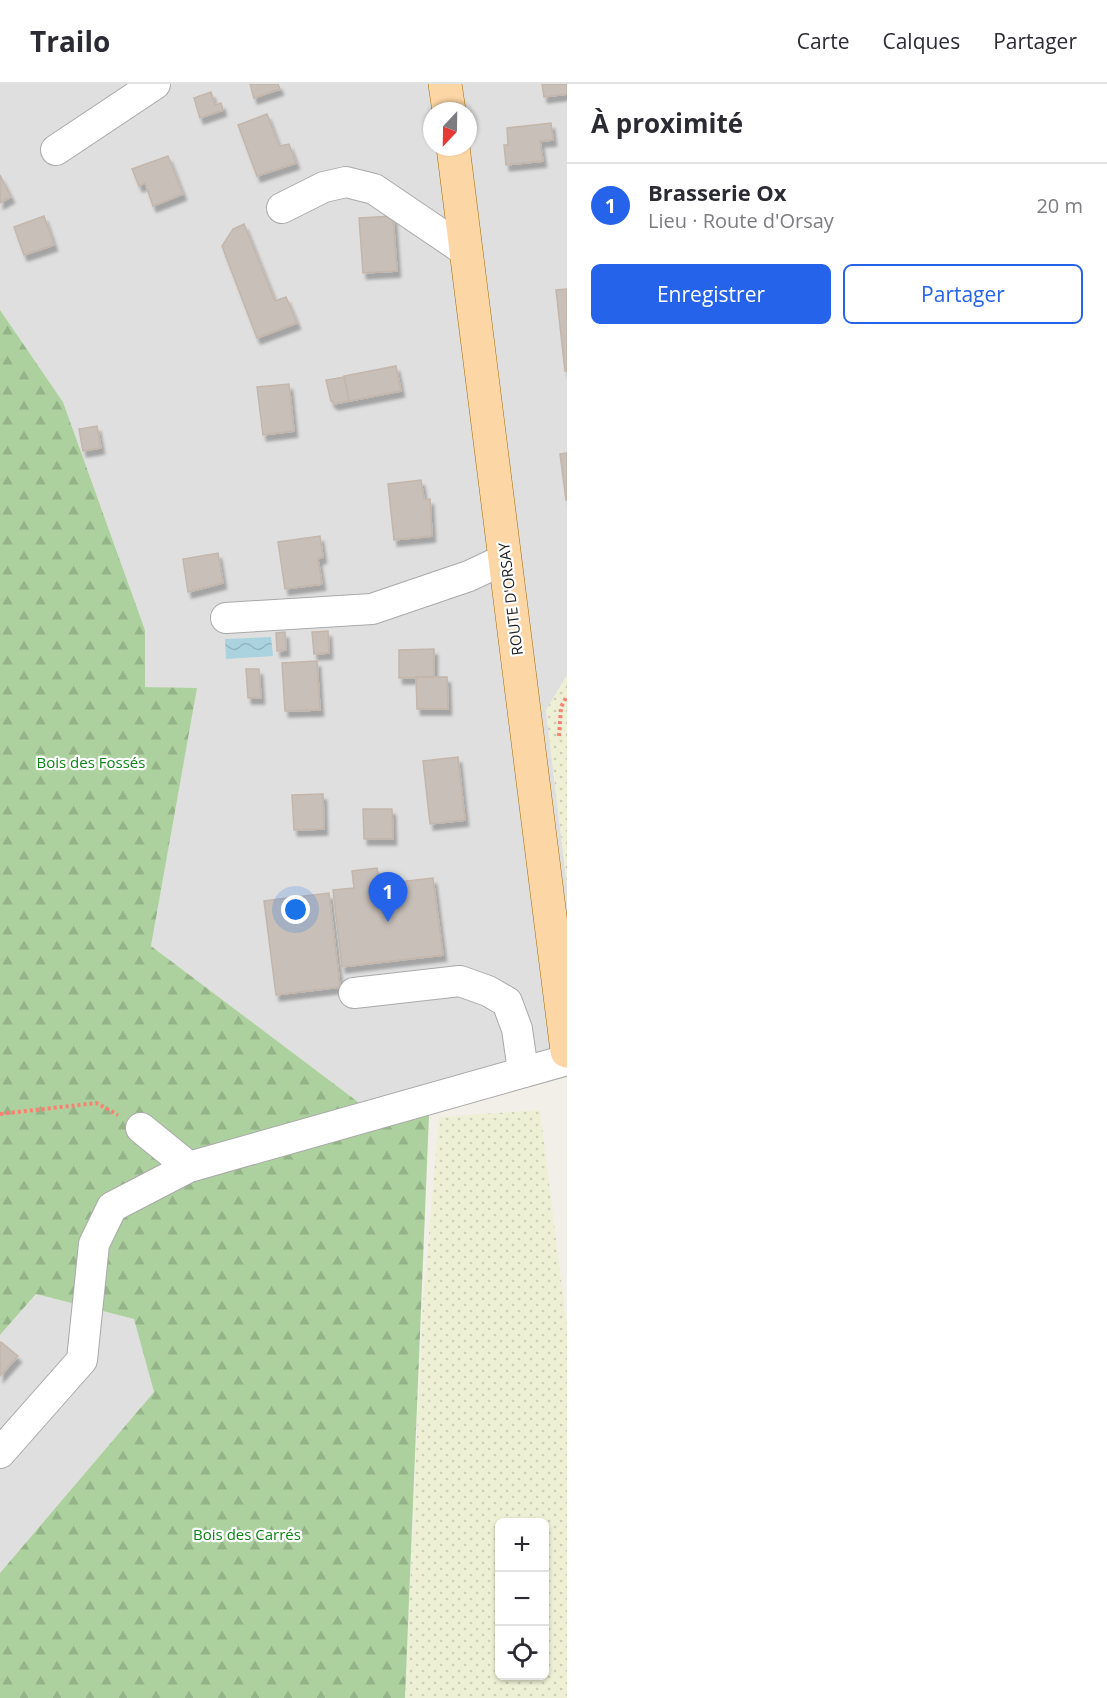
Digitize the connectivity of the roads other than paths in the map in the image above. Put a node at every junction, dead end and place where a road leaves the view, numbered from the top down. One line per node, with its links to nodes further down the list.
1 (155, 84): 4 (street)
2 (446, 84): 3 (main road)
3 (448, 102)
4 (56, 150)
5 (454, 156): 7 (main road, ROUTE D'ORSAY)
6 (282, 208): 7 (street)
7 (467, 252): 8 (main road, ROUTE D'ORSAY)
8 (505, 559): 9 (street); 11 (main road, ROUTE D'ORSAY)
9 (226, 618)
10 (354, 993): 13 (street)
11 (567, 1051)
12 (567, 1060): 13 (street)
13 (522, 1071): 15 (street)
14 (141, 1128): 15 (street)
15 (189, 1167): 16 (street)
16 (0, 1453)

